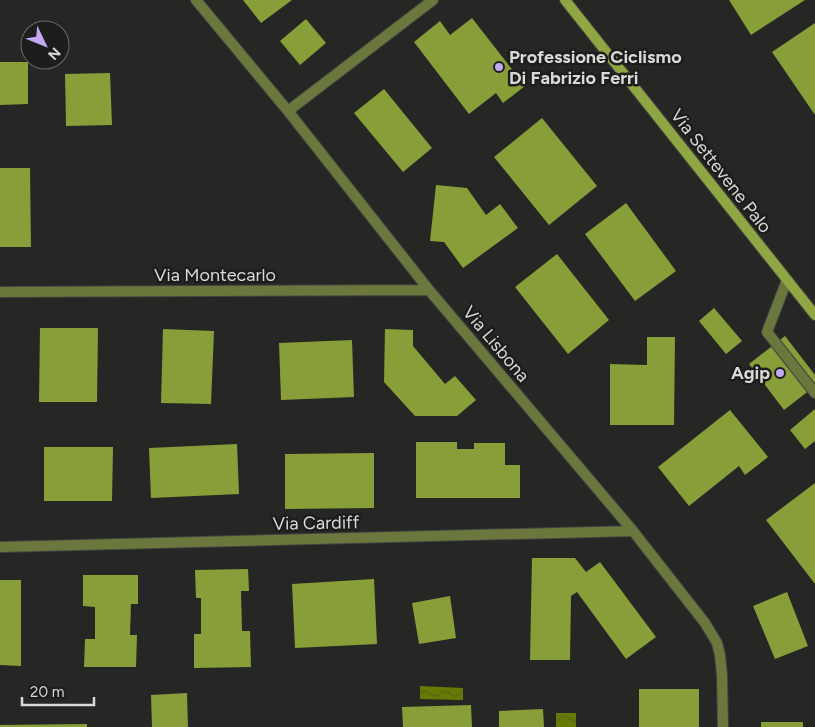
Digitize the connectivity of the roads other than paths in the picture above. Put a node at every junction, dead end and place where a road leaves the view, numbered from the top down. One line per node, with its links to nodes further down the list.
1 (196, 0): 4 (street, Via Lisbona)
2 (433, 0): 4 (street)
3 (565, 0): 5 (street, Via Settevene Palo)
4 (288, 111): 6 (street, Via Lisbona)
5 (787, 280): 8 (street, Via Settevene Palo); 9 (street)
6 (429, 290): 7 (street, Via Montecarlo); 10 (street, Via Lisbona)
7 (0, 292)
8 (815, 316)
9 (815, 393)
10 (633, 531): 11 (street, Via Cardiff); 12 (street, Via Lisbona)
11 (0, 547)
12 (724, 727)

